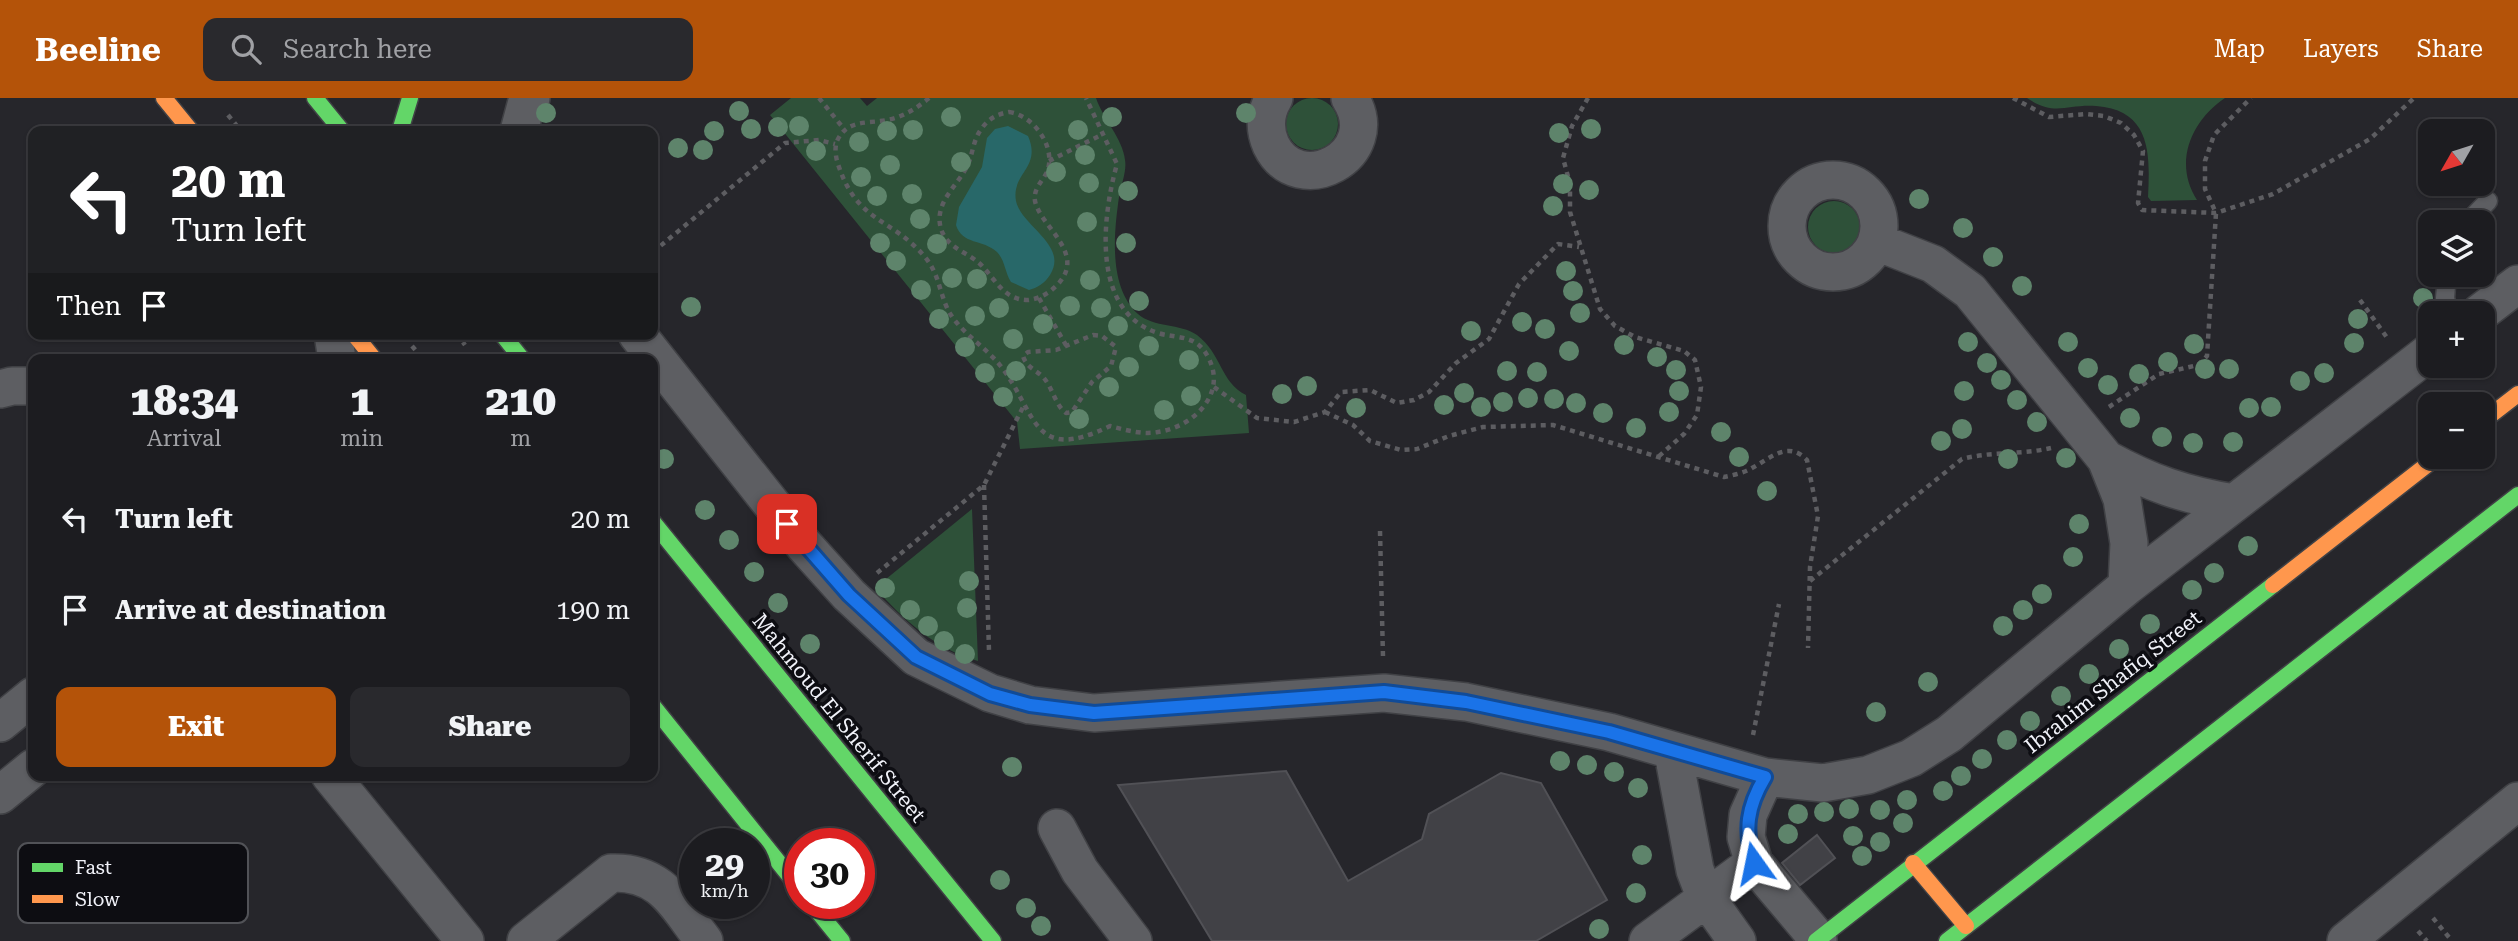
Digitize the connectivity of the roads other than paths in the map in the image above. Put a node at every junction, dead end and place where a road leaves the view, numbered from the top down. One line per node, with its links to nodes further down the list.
1 (164, 98): 7 (street)
2 (315, 98): 8 (street)
3 (410, 98): 9 (street)
4 (531, 98): 10 (street)
5 (1274, 98): 6 (street)
6 (1350, 98)
7 (187, 126)
8 (338, 126)
9 (402, 126)
10 (520, 126)
11 (2488, 201): 12 (lane)
12 (2479, 210)
13 (1877, 242): 28 (street)
14 (2518, 284): 15 (street)
15 (2495, 302)
16 (359, 340): 19 (street)
17 (507, 340): 20 (street)
18 (641, 340): 21 (street)
19 (370, 354)
20 (518, 354)
21 (652, 354)
22 (658, 362): 37 (street)
23 (2418, 362): 31 (street)
24 (28, 386): 25 (street)
25 (0, 389)
26 (2518, 394): 27 (street)
27 (2495, 412)
28 (2106, 459): 31 (street); 33 (street)
29 (2422, 469): 45 (street, Ibrahim Shafiq Street)
30 (2518, 495): 49 (street)
31 (2234, 503): 33 (street)
32 (658, 528): 55 (street, Mahmoud El Sherif Street)
33 (2127, 586): 39 (street)
34 (28, 700): 36 (street)
35 (658, 712): 46 (street)
36 (0, 723)
37 (1673, 753): 39 (street); 47 (street)
38 (28, 772): 41 (street)
39 (1755, 774): 44 (street)
40 (335, 781): 51 (street)
41 (0, 795)
42 (2518, 801): 60 (street)
43 (1057, 828): 56 (street)
44 (1754, 863): 47 (street); 50 (street)
45 (1913, 863): 49 (street); 50 (street, Ibrahim Shafiq Street)
46 (784, 868)
47 (1705, 896): 57 (street); 58 (street)
48 (824, 919): 54 (street)
49 (1966, 926): 59 (street)
50 (1817, 940)
51 (465, 941)
52 (526, 941): 53 (street)
53 (704, 941)
54 (842, 941)
55 (993, 941)
56 (1133, 941)
57 (1648, 941)
58 (1737, 941)
59 (1947, 941)
60 (2346, 941)

